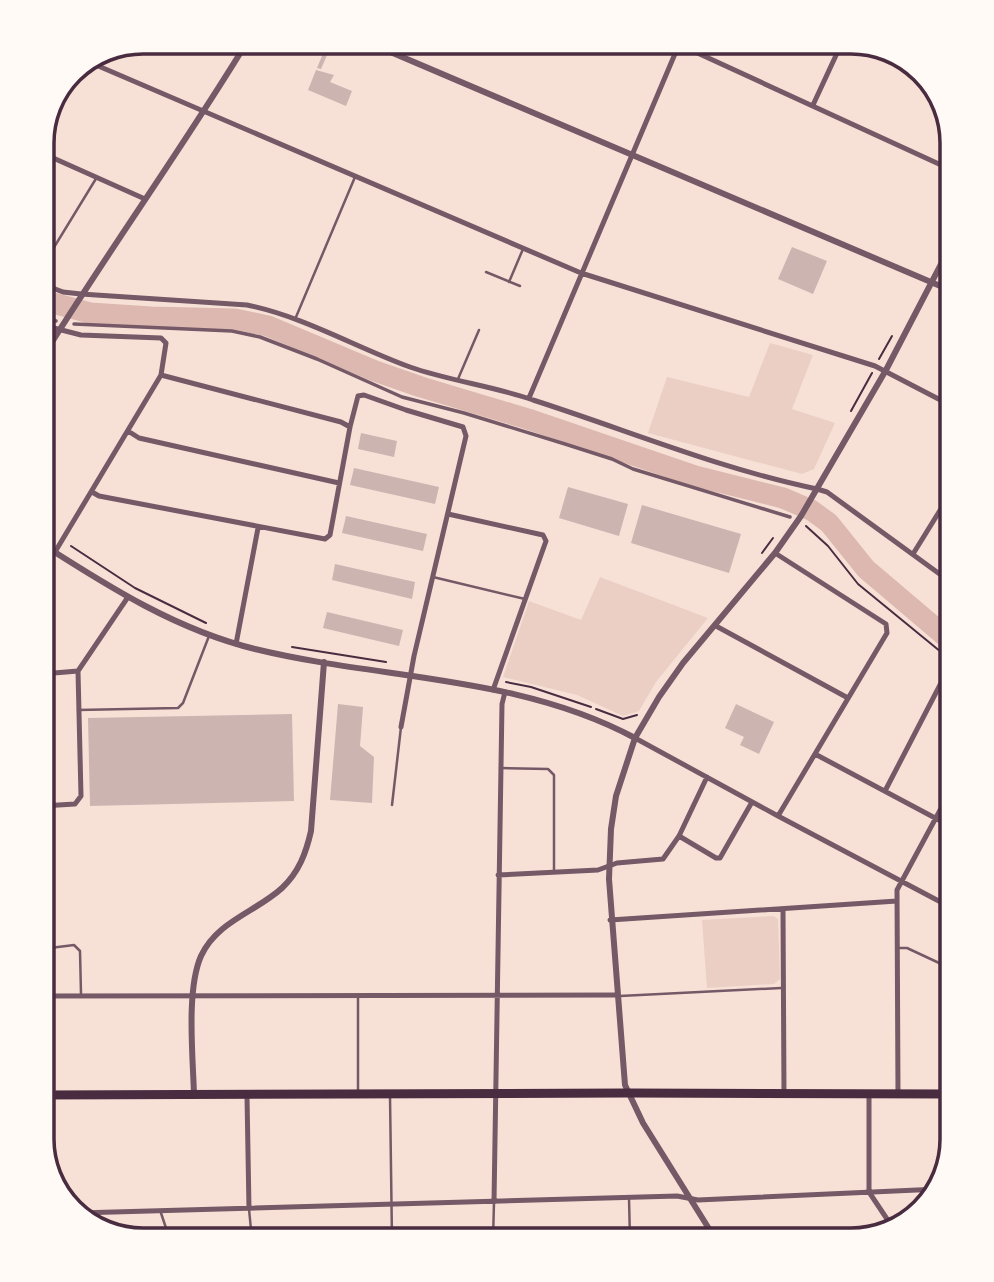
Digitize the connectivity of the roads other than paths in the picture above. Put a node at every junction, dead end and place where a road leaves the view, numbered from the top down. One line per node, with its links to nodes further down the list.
1 (240, 54): 8 (street)
2 (395, 54): 9 (street)
3 (676, 54): 9 (street)
4 (702, 54): 7 (street)
5 (837, 54): 7 (street)
6 (99, 66): 8 (street)
7 (813, 105): 11 (street)
8 (205, 112): 13 (street); 14 (street)
9 (632, 155): 19 (street); 21 (street)
10 (54, 158): 12 (street)
11 (940, 164)
12 (97, 177): 14 (street); 15 (lane)
13 (355, 177): 16 (street); 26 (lane)
14 (145, 199): 25 (street)
15 (54, 247)
16 (523, 249): 19 (street); 20 (lane)
17 (940, 265): 21 (street)
18 (486, 272): 20 (lane)
19 (581, 274): 32 (street); 35 (street)
20 (509, 282): 23 (lane)
21 (931, 282): 22 (street); 32 (street)
22 (940, 285)
23 (520, 286)
24 (54, 289): 25 (street)
25 (80, 297): 26 (street); 30 (street)
26 (296, 317): 34 (street)
27 (74, 324): 44 (street)
28 (54, 329): 30 (street)
29 (479, 330): 34 (lane)
30 (59, 331): 31 (street); 33 (street)
31 (54, 339)
32 (886, 370): 36 (street); 40 (street)
33 (161, 375): 37 (street); 38 (street)
34 (458, 380): 35 (street)
35 (529, 398): 40 (street)
36 (940, 400)
37 (350, 427): 39 (street); 43 (street)
38 (128, 431): 39 (street); 41 (street)
39 (339, 483): 45 (street)
40 (817, 489): 47 (street); 48 (street)
41 (92, 492): 45 (street); 46 (street)
42 (940, 511): 48 (street)
43 (448, 514): 50 (street); 52 (street)
44 (790, 517)
45 (258, 528): 55 (street)
46 (55, 552): 51 (street)
47 (775, 553): 53 (street); 63 (street)
48 (913, 554): 49 (street)
49 (940, 574)
50 (433, 577): 52 (lane); 59 (street)
51 (128, 597): 54 (street); 57 (street)
52 (527, 599): 61 (street)
53 (716, 626): 63 (street); 66 (street)
54 (209, 635): 55 (street); 64 (lane)
55 (236, 644): 56 (street)
56 (324, 662): 59 (street); 95 (street)
57 (78, 671): 58 (street); 64 (street)
58 (54, 673)
59 (410, 676): 61 (street); 65 (street)
60 (940, 685): 70 (street)
61 (494, 690): 62 (street)
62 (505, 692): 66 (street); 68 (street)
63 (848, 698): 67 (street)
64 (78, 710): 72 (street)
65 (401, 727): 73 (lane)
66 (635, 738): 69 (street); 79 (street)
67 (815, 754): 70 (street); 75 (street)
68 (500, 768): 80 (lane); 81 (street)
69 (707, 777): 71 (street); 78 (street)
70 (885, 790): 76 (street)
71 (752, 802): 75 (street); 78 (street)
72 (54, 805)
73 (392, 805)
74 (940, 809): 76 (street)
75 (778, 816): 82 (street)
76 (935, 818): 77 (street); 82 (street)
77 (940, 821)
78 (679, 835): 79 (street)
79 (609, 866): 80 (street); 86 (street)
80 (554, 872): 81 (street)
81 (498, 875): 91 (street)
82 (902, 881): 83 (street); 84 (street)
83 (897, 901): 85 (street); 88 (street)
84 (940, 902)
85 (783, 909): 86 (street); 90 (street)
86 (610, 920): 92 (street)
87 (54, 948): 94 (lane)
88 (899, 948): 89 (lane); 103 (street)
89 (940, 964)
90 (784, 988): 92 (lane); 101 (street)
91 (496, 995): 92 (street); 96 (street); 98 (street)
92 (616, 995): 99 (street)
93 (54, 996): 94 (street)
94 (81, 996): 95 (street)
95 (193, 996): 96 (street); 106 (street)
96 (358, 996): 100 (lane)
97 (390, 1093): 98 (highway); 100 (highway); 113 (lane)
98 (494, 1093): 99 (highway); 112 (street)
99 (627, 1093): 101 (highway); 110 (street)
100 (358, 1094): 107 (highway)
101 (784, 1094): 102 (highway)
102 (869, 1094): 103 (highway); 109 (street)
103 (898, 1094): 104 (highway)
104 (940, 1094)
105 (54, 1095): 106 (highway)
106 (194, 1095): 107 (highway)
107 (247, 1096): 114 (street)
108 (924, 1190): 109 (street)
109 (869, 1192): 110 (street); 117 (street)
110 (687, 1197): 111 (street); 123 (street)
111 (629, 1198): 112 (street); 122 (lane)
112 (494, 1202): 113 (street); 121 (lane)
113 (392, 1203): 114 (street); 120 (lane)
114 (249, 1209): 115 (street); 119 (lane)
115 (161, 1211): 116 (street); 118 (lane)
116 (95, 1213)
117 (888, 1219)
118 (166, 1228)
119 (251, 1228)
120 (392, 1228)
121 (493, 1228)
122 (630, 1228)
123 (708, 1228)

